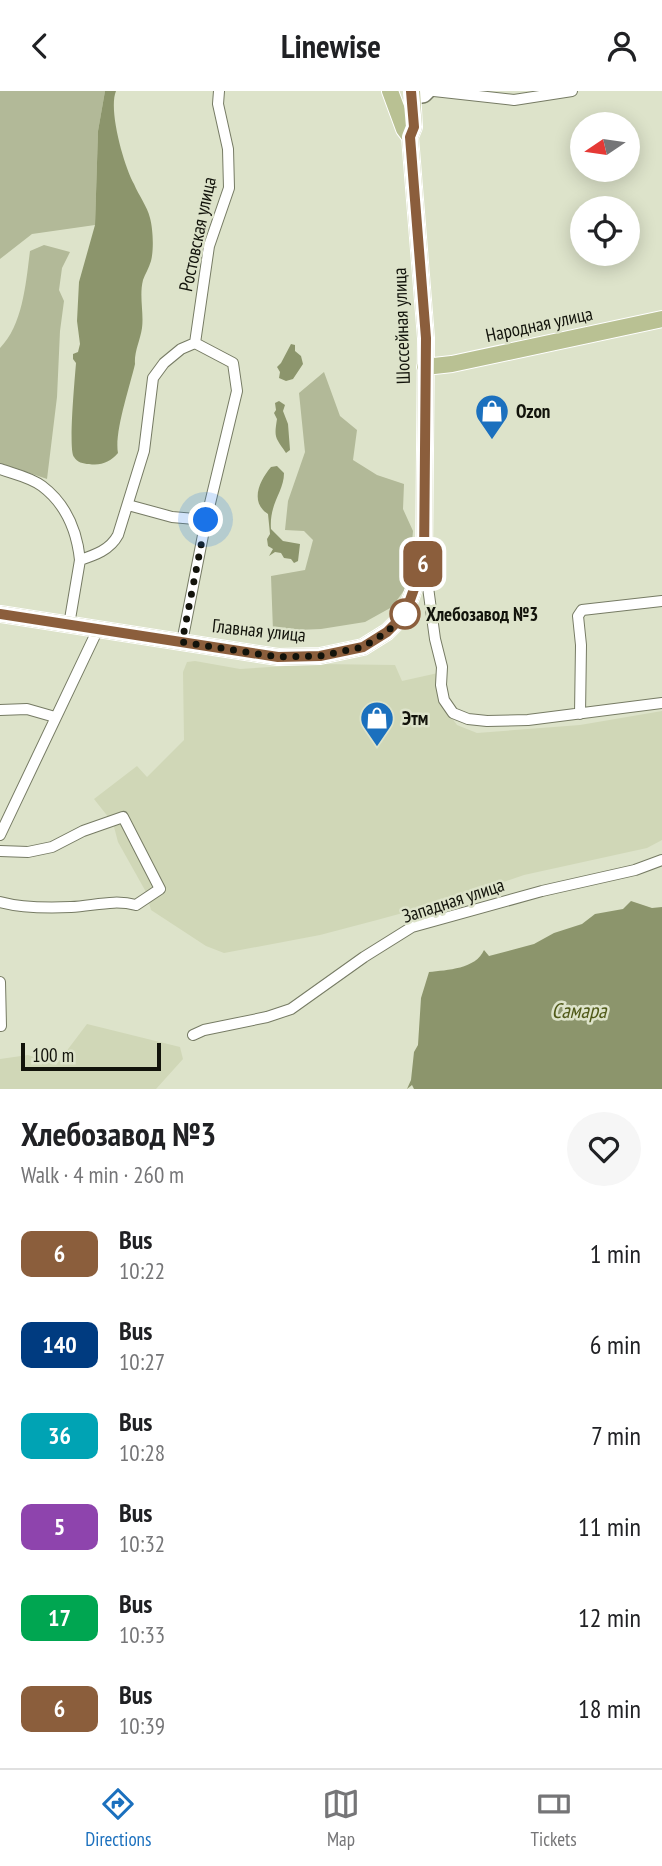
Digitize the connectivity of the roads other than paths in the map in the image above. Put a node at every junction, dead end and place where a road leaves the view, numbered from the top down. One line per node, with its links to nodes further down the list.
1 (219, 91): 8 (street, Ростовская улица)
2 (390, 91): 6 (main road)
3 (434, 91): 4 (street)
4 (572, 91)
5 (417, 93): 6 (main road, Шоссейная улица)
6 (410, 137): 9 (main road, Шоссейная улица)
7 (662, 319): 9 (main road, Народная улица)
8 (195, 343): 11 (street); 12 (street)
9 (425, 367): 14 (main road, Шоссейная улица)
10 (0, 469): 13 (street)
11 (128, 505): 12 (street); 13 (street)
12 (206, 520): 19 (street)
13 (80, 560): 17 (street)
14 (424, 561): 19 (main road, Главная улица); 22 (street)
15 (662, 601): 22 (street)
16 (0, 614): 17 (main road, Главная улица)
17 (69, 625): 18 (main road, Главная улица)
18 (98, 629): 19 (main road, Главная улица); 23 (street)
19 (182, 642)
20 (662, 703): 22 (street)
21 (0, 710): 23 (street)
22 (580, 714)
23 (55, 717): 24 (street)
24 (0, 835)
25 (0, 851): 27 (street)
26 (662, 860): 30 (street, Западная улица)
27 (0, 902)
28 (0, 982): 29 (street)
29 (1, 1026)
30 (193, 1035)

